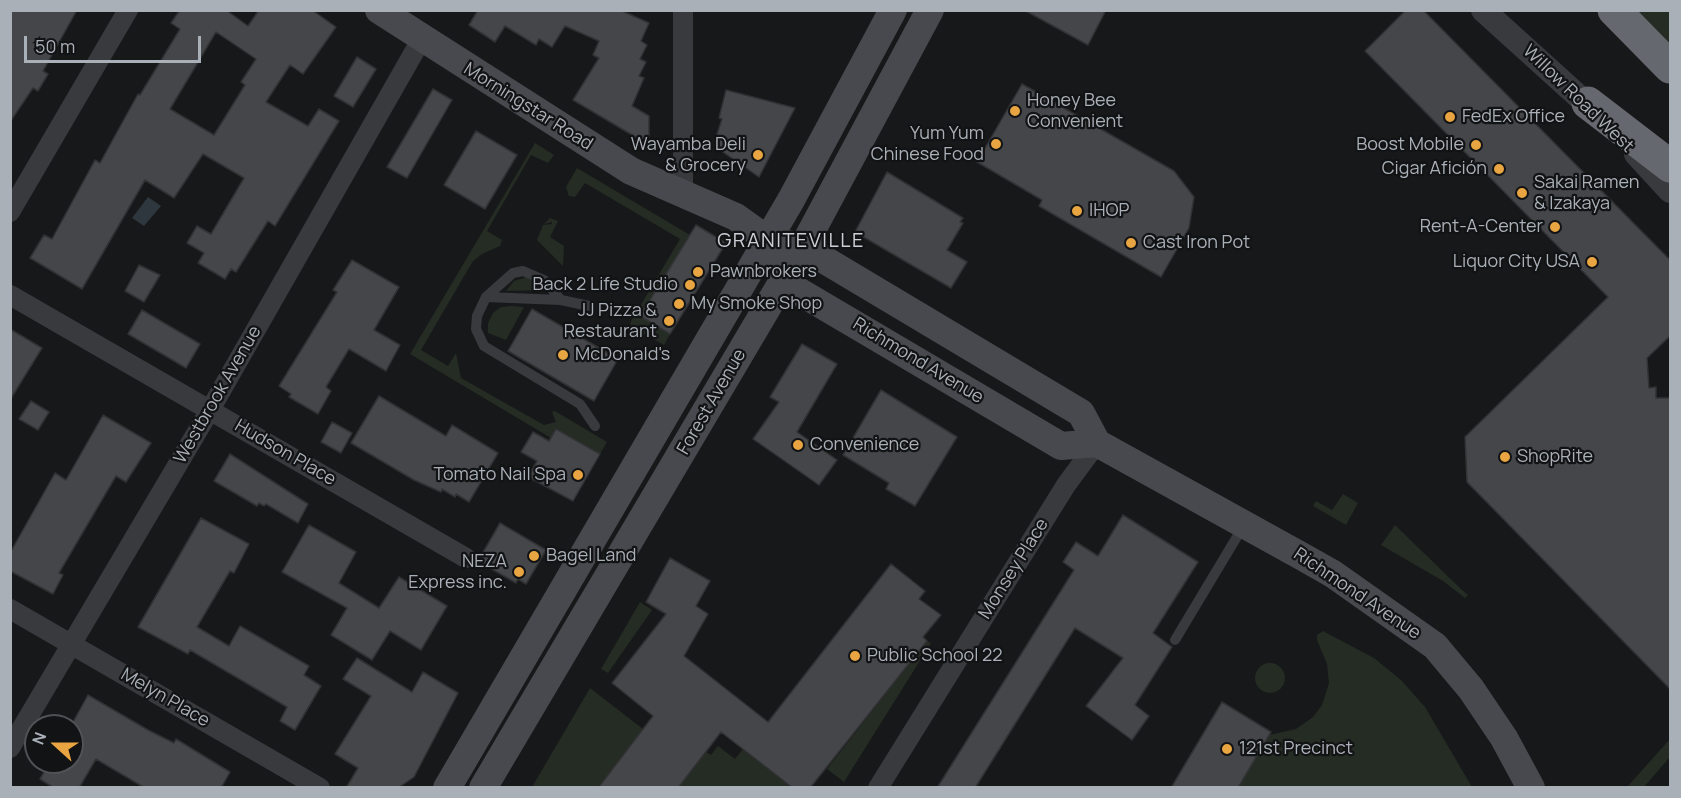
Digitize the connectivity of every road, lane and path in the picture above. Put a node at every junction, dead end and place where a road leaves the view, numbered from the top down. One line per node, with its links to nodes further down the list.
1 (128, 10): 14 (street)
2 (379, 10): 8 (main road, Morningstar Road)
3 (683, 10): 13 (street)
4 (893, 10): 15 (main road, Forest Avenue)
5 (930, 10): 16 (main road, Forest Avenue)
6 (1483, 10): 10 (street, Willow Road West)
7 (1614, 10): 9 (highway)
8 (422, 40): 13 (main road, Morningstar Road); 22 (street, Westbrook Avenue)
9 (1671, 67)
10 (1588, 103): 11 (highway); 12 (street, Willow Road West)
11 (1671, 166)
12 (1671, 191)
13 (683, 192): 15 (main road, Richmond Avenue)
14 (10, 212)
15 (768, 240): 16 (main road, Richmond Avenue); 17 (main road); 32 (main road, Forest Avenue)
16 (803, 248): 17 (main road, Forest Avenue); 24 (main road, Richmond Avenue)
17 (783, 282): 24 (main road, Richmond Avenue); 33 (main road, Forest Avenue)
18 (10, 295): 22 (street, Hudson Place)
19 (486, 297): 20 (lane); 20 (lane); 23 (lane)
20 (561, 300): 21 (lane)
21 (589, 306)
22 (210, 410): 26 (street, Hudson Place); 29 (street, Westbrook Avenue)
23 (595, 426)
24 (1097, 443): 25 (main road, Richmond Avenue); 34 (street, Monsey Place)
25 (1245, 525): 28 (lane); 35 (main road, Richmond Avenue)
26 (466, 558)
27 (10, 609): 29 (street, Melyn Place)
28 (1174, 640)
29 (72, 644): 30 (street, Westbrook Avenue); 31 (street, Melyn Place)
30 (10, 748)
31 (320, 788)
32 (447, 788)
33 (483, 788)
34 (878, 788)
35 (1531, 788)

